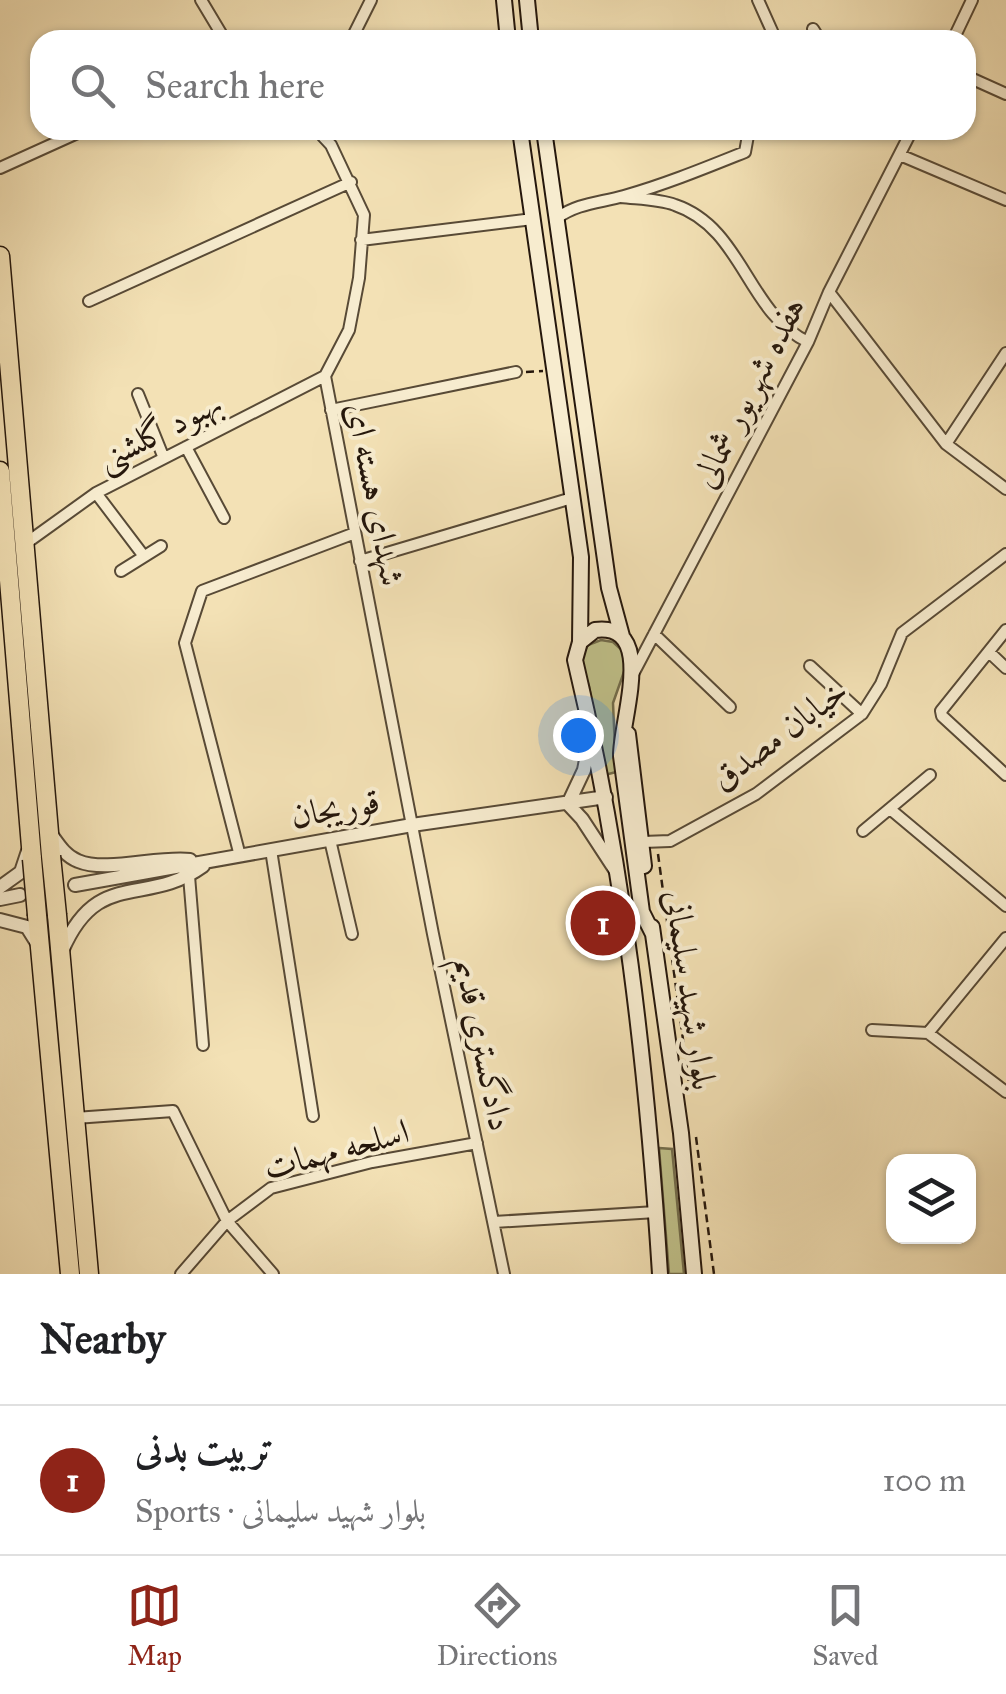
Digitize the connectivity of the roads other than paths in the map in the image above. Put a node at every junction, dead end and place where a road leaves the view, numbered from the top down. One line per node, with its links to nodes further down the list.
1 (201, 0): 7 (street)
2 (371, 0): 8 (street)
3 (504, 0): 9 (main road)
4 (527, 0): 10 (main road)
5 (758, 0): 11 (street)
6 (972, 0): 12 (street)
7 (218, 30)
8 (355, 30)
9 (507, 30)
10 (530, 30)
11 (772, 30)
12 (958, 30)
13 (976, 80): 14 (street)
14 (1006, 94)
15 (62, 140): 22 (street)
16 (327, 140): 23 (street, شهدای هسته ای)
17 (521, 140): 27 (main road)
18 (545, 140): 26 (main road)
19 (748, 140): 24 (street)
20 (907, 140): 21 (street, هفده شهریور شمالی)
21 (900, 155): 25 (street); 30 (street, هفده شهریور شمالی)
22 (0, 168)
23 (352, 182): 28 (street, شهدای هسته ای); 31 (street)
24 (621, 197): 26 (street); 32 (street)
25 (1006, 200)
26 (556, 218): 56 (main road)
27 (533, 220): 28 (street); 44 (main road)
28 (361, 240): 35 (street, شهدای هسته ای)
29 (0, 256): 47 (highway)
30 (829, 292): 32 (street, هفده شهریور شمالی); 38 (street)
31 (89, 301)
32 (808, 342): 55 (street, هفده شهریور شمالی)
33 (1006, 353): 38 (street)
34 (516, 372): 37 (street)
35 (325, 376): 37 (street, شهدای هسته ای); 39 (street, بهبود گلشنی)
36 (138, 394): 40 (street)
37 (331, 410): 46 (street, شهدای هسته ای)
38 (946, 444): 42 (street)
39 (186, 447): 40 (street, بهبود گلشنی); 45 (street)
40 (163, 456): 43 (street, بهبود گلشنی)
41 (0, 471): 52 (highway)
42 (1006, 488)
43 (96, 493): 47 (street, بهبود گلشنی); 50 (street)
44 (572, 498): 51 (street); 57 (main road)
45 (224, 518)
46 (355, 533): 51 (street, شهدای هسته ای); 78 (street)
47 (25, 544): 74 (highway)
48 (161, 546): 50 (street)
49 (1006, 554): 63 (street, خیابان مصدق)
50 (143, 555): 53 (street)
51 (360, 560): 72 (street, شهدای هسته ای)
52 (4, 562): 74 (highway)
53 (121, 571)
54 (1006, 630): 58 (street)
55 (654, 634): 61 (street, هفده شهریور شمالی); 62 (street)
56 (622, 636): 57 (main road); 61 (main road)
57 (580, 642): 65 (main road, بلوار شهید سلیمانی)
58 (989, 652): 60 (street); 67 (street)
59 (810, 666): 63 (street)
60 (1006, 668)
61 (631, 678): 64 (main road)
62 (730, 708)
63 (862, 714): 76 (street, خیابان مصدق)
64 (626, 715): 68 (main road); 76 (main road, بلوار شهید سلیمانی)
65 (591, 731): 69 (main road, بلوار شهید سلیمانی); 70 (street)
66 (930, 775): 71 (street)
67 (1006, 775)
68 (624, 796): 69 (main road); 90 (main road)
69 (606, 797): 70 (street, قوریجان); 81 (main road, بلوار شهید سلیمانی)
70 (568, 804): 72 (street, قوریجان); 81 (street)
71 (890, 809): 73 (street); 87 (street)
72 (412, 825): 75 (street, قوریجان); 100 (street, دادگستری قدیم)
73 (863, 832)
74 (40, 836): 79 (highway); 80 (street); 84 (street)
75 (330, 840): 77 (street, قوریجان); 89 (street)
76 (649, 841): 90 (main road, بلوار شهید سلیمانی)
77 (271, 850): 78 (street, قوریجان); 98 (street)
78 (240, 856): 80 (street, قوریجان)
79 (42, 858): 92 (highway, bridge); 93 (highway, bridge)
80 (208, 862): 82 (street); 83 (street, قوریجان)
81 (616, 871): 101 (main road, بلوار شهید سلیمانی)
82 (189, 876): 93 (street); 96 (street)
83 (75, 886)
84 (0, 887)
85 (20, 895): 86 (street)
86 (0, 899)
87 (1006, 906)
88 (0, 920): 92 (street)
89 (352, 934)
90 (653, 934): 110 (main road, بلوار شهید سلیمانی)
91 (1006, 938): 95 (street)
92 (41, 954): 104 (highway)
93 (61, 954): 99 (highway)
94 (872, 1030): 95 (street)
95 (928, 1033): 97 (street)
96 (203, 1045)
97 (1006, 1092)
98 (313, 1116)
99 (76, 1118): 102 (street); 105 (highway)
100 (477, 1144): 102 (street, اسلحه مهمات); 103 (street, دادگستری قدیم)
101 (656, 1212): 103 (street); 109 (main road, بلوار شهید سلیمانی)
102 (227, 1222): 106 (street, اسلحه مهمات); 107 (street)
103 (494, 1222): 108 (street, دادگستری قدیم)
104 (70, 1274)
105 (89, 1274)
106 (180, 1274)
107 (273, 1274)
108 (504, 1274)
109 (660, 1274)
110 (694, 1274)

